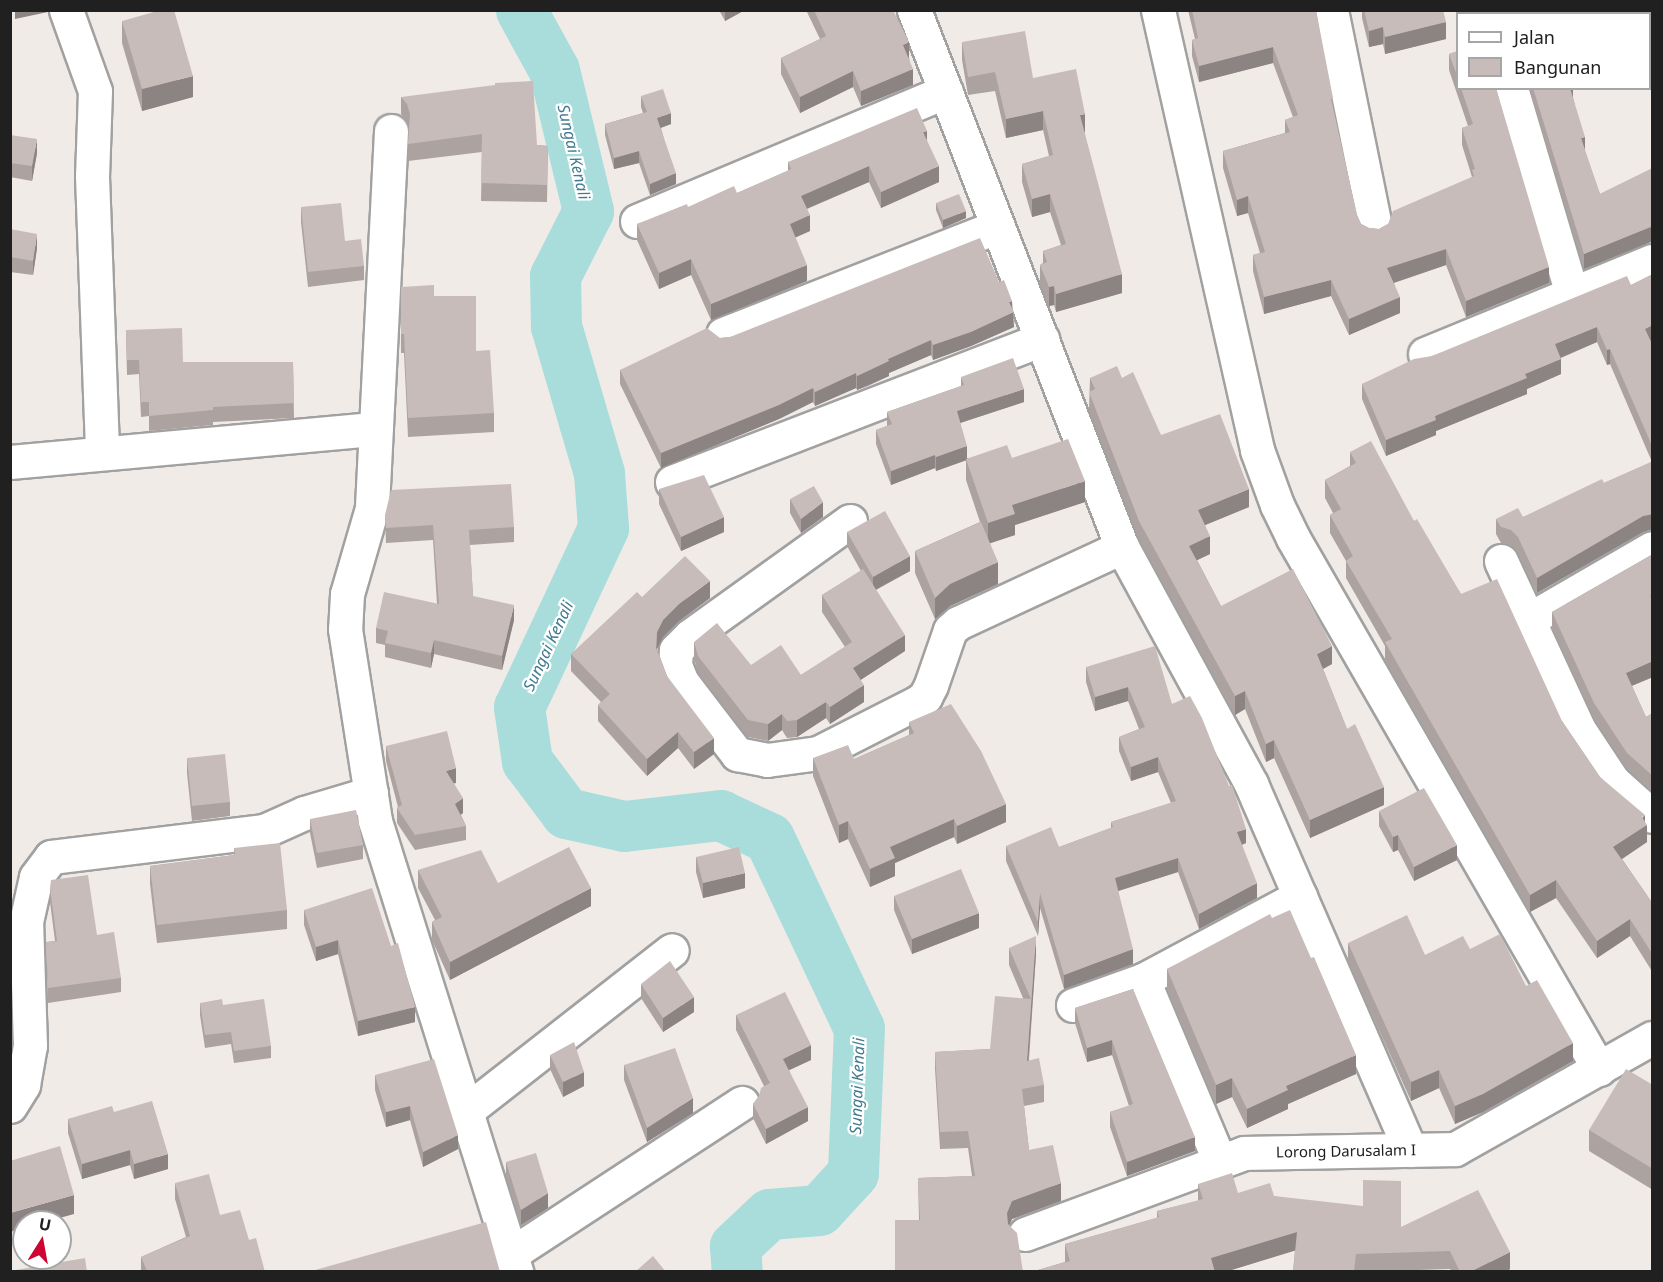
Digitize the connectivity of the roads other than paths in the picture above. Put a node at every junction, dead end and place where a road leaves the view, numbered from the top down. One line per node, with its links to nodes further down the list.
1 (66, 10): 17 (street)
2 (914, 10): 6 (street)
3 (1158, 10): 32 (street)
4 (1331, 10): 10 (street)
5 (1512, 90): 12 (street)
6 (946, 91): 8 (street); 9 (street)
7 (391, 131): 16 (street)
8 (637, 221)
9 (998, 226): 13 (street); 14 (street)
10 (1375, 227)
11 (1653, 261): 12 (street)
12 (1572, 294): 15 (street)
13 (723, 334)
14 (1042, 339): 19 (street); 21 (street)
15 (1425, 354)
16 (376, 429): 17 (street); 25 (street)
17 (102, 453): 18 (street)
18 (10, 462)
19 (672, 482)
20 (850, 521): 21 (street)
21 (1122, 547): 27 (street)
22 (1652, 549): 24 (street)
23 (1501, 561): 24 (street)
24 (1528, 620): 26 (street)
25 (371, 793): 34 (street); 35 (street)
26 (1653, 816)
27 (1300, 896): 29 (street); 36 (street)
28 (672, 950): 35 (street)
29 (1143, 980): 30 (street); 37 (street)
30 (1073, 1005)
31 (1653, 1038): 32 (street, Lorong Darusalam I)
32 (1599, 1069): 36 (street, Lorong Darusalam I)
33 (742, 1103): 39 (street)
34 (10, 1106)
35 (466, 1111): 39 (street)
36 (1410, 1150): 37 (street, Lorong Darusalam I)
37 (1220, 1162): 38 (street, Lorong Darusalam I)
38 (1025, 1234)
39 (514, 1263)

